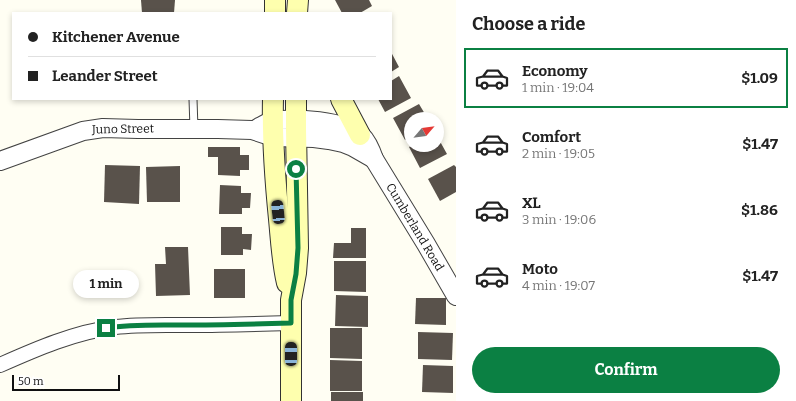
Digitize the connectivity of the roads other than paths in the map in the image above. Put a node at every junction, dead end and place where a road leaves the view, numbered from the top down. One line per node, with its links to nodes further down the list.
1 (275, 0): 3 (main road)
2 (298, 0): 4 (main road)
3 (275, 12)
4 (298, 12)
5 (193, 100): 10 (lane)
6 (273, 100): 11 (main road)
7 (296, 100): 9 (main road)
8 (342, 100): 13 (main road)
9 (296, 128): 11 (street, Cumberland Road); 13 (street, Cumberland Road); 14 (street, Cumberland Road); 17 (main road)
10 (194, 129): 12 (street, Juno Street); 15 (street, Juno Street)
11 (272, 129): 12 (street, Cumberland Road); 17 (main road)
12 (252, 130)
13 (360, 135): 14 (street, Cumberland Road)
14 (374, 159): 16 (street, Cumberland Road)
15 (0, 161)
16 (456, 296)
17 (291, 300): 18 (main road)
18 (291, 323): 19 (street); 20 (main road)
19 (0, 365)
20 (291, 401)

